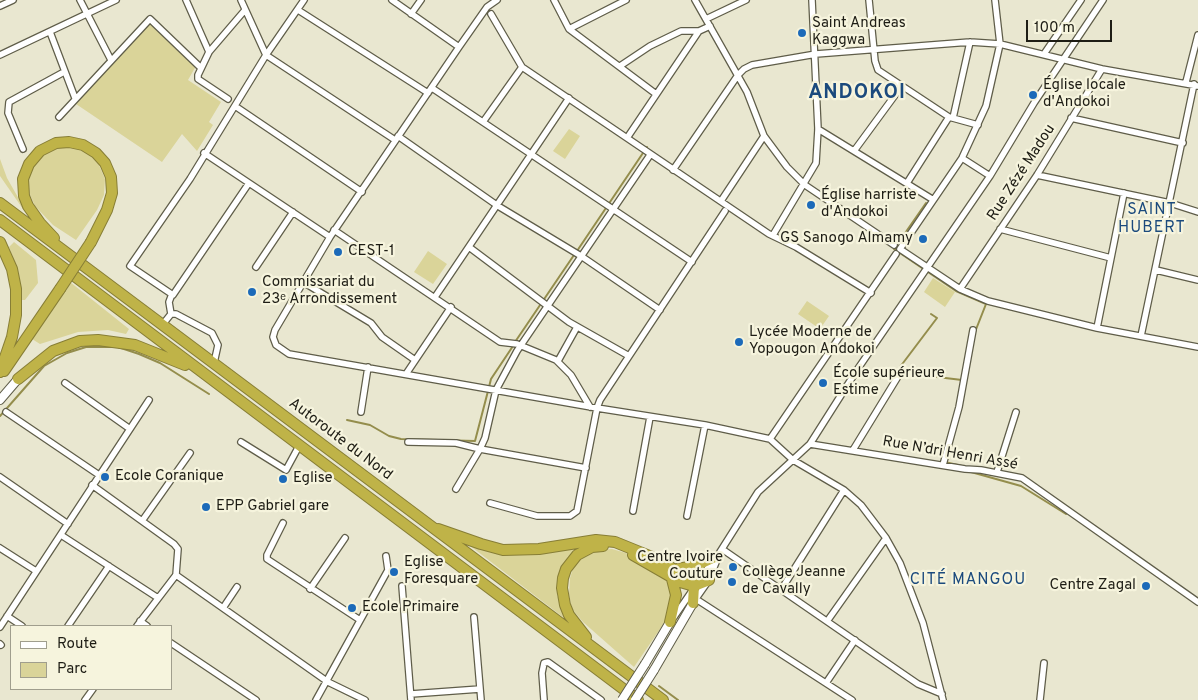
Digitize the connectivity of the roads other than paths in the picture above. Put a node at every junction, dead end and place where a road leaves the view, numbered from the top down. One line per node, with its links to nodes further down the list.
1 (13, 0): 19 (street)
2 (80, 0): 22 (street)
3 (116, 0): 22 (street)
4 (186, 0): 35 (street)
5 (241, 0): 20 (street)
6 (304, 0): 21 (street)
7 (392, 0): 23 (street)
8 (420, 0): 23 (street)
9 (496, 0): 33 (street)
10 (554, 0): 27 (street)
11 (626, 0): 27 (street)
12 (695, 0): 25 (street)
13 (746, 0): 25 (street)
14 (812, 0): 36 (street)
15 (869, 0): 34 (street)
16 (995, 0): 32 (street)
17 (1081, 0): 37 (street)
18 (1103, 0): 40 (street)
19 (0, 6)
20 (245, 10): 35 (street); 39 (street)
21 (298, 10): 39 (street); 51 (street)
22 (86, 14): 28 (street); 41 (street)
23 (411, 14): 33 (street)
24 (491, 14): 43 (street)
25 (706, 19): 26 (street)
26 (710, 26): 29 (street); 47 (street)
27 (569, 29): 42 (street)
28 (50, 32): 38 (street); 46 (street)
29 (699, 32): 42 (street); 52 (street)
30 (1198, 36): 48 (street)
31 (970, 42): 32 (street); 34 (street); 58 (street)
32 (1000, 44): 37 (street); 61 (street)
33 (459, 47): 51 (street)
34 (874, 50): 36 (street); 50 (street)
35 (209, 52): 44 (street)
36 (816, 54): 47 (street); 62 (street)
37 (1044, 54): 40 (street)
38 (0, 55)
39 (266, 55): 56 (street); 64 (street)
40 (1063, 59): 45 (street); 75 (street)
41 (111, 60): 44 (street); 53 (street)
42 (620, 66): 52 (street)
43 (522, 67): 54 (street); 60 (street)
44 (201, 68): 55 (street)
45 (1102, 69): 48 (street); 59 (street, Rue Zézé Madou)
46 (64, 72): 53 (street); 67 (street)
47 (738, 75): 63 (street); 73 (street)
48 (1186, 82): 49 (street)
49 (1196, 85): 66 (street)
50 (901, 86): 58 (street); 68 (street)
51 (430, 91): 60 (street); 64 (street)
52 (656, 94): 65 (street)
53 (75, 98): 57 (street)
54 (569, 98): 65 (street); 71 (street)
55 (228, 99)
56 (235, 106): 69 (street); 79 (street)
57 (59, 117)
58 (951, 118): 61 (street); 77 (street)
59 (1072, 118): 66 (street); 74 (street, Rue Zézé Madou)
60 (483, 122): 71 (street)
61 (978, 125): 72 (street)
62 (818, 129): 68 (street); 78 (street)
63 (764, 136): 78 (street); 82 (street)
64 (397, 138): 79 (street); 85 (street)
65 (626, 138): 70 (street)
66 (1183, 143): 84 (street)
67 (23, 149)
68 (854, 151): 77 (street)
69 (204, 153): 76 (street); 110 (street)
70 (650, 154): 73 (street); 86 (street)
71 (531, 155): 85 (street); 86 (street)
72 (962, 158): 75 (street); 81 (street)
73 (673, 170): 82 (street)
74 (1037, 175): 80 (street); 92 (street, Rue Zézé Madou)
75 (990, 176): 104 (street)
76 (249, 183): 88 (street); 110 (street)
77 (907, 183): 81 (street)
78 (805, 185): 93 (street); 96 (street)
79 (362, 192): 91 (street)
80 (1124, 193): 84 (street); 101 (street)
81 (932, 199): 98 (street)
82 (721, 202): 93 (street)
83 (0, 203): 99 (highway, Autoroute du Nord)
84 (1170, 203): 89 (street); 105 (street)
85 (498, 206): 97 (street); 100 (street)
86 (613, 209): 100 (street); 102 (street)
87 (725, 211): 102 (street)
88 (293, 212): 94 (street); 103 (street)
89 (1198, 212)
90 (0, 220): 128 (highway, Autoroute du Nord)
91 (334, 230): 94 (street); 111 (street)
92 (1000, 230): 101 (street); 108 (street, Rue Zézé Madou)
93 (773, 235): 109 (street)
94 (330, 237): 107 (street)
95 (0, 242): 130 (highway)
96 (894, 245)
97 (469, 247): 111 (street); 112 (street)
98 (898, 252): 104 (street); 109 (street)
99 (70, 255): 116 (highway, Autoroute du Nord); 132 (highway, bridge)
100 (581, 256): 112 (street); 114 (street)
101 (1111, 258): 118 (street)
102 (692, 262): 114 (street)
103 (256, 267)
104 (926, 270): 108 (street); 149 (street)
105 (1156, 270): 106 (street); 120 (street)
106 (1198, 280)
107 (303, 282): 124 (street); 127 (street)
108 (960, 289): 118 (street)
109 (871, 293): 146 (street)
110 (172, 294): 115 (street)
111 (435, 296): 113 (street)
112 (547, 304): 117 (street); 121 (street)
113 (451, 307): 121 (street); 124 (street)
114 (660, 310): 123 (street)
115 (171, 314): 116 (street); 126 (street)
116 (163, 324): 126 (highway, Autoroute du Nord)
117 (577, 327): 123 (street); 125 (street)
118 (1097, 328): 120 (street)
119 (973, 330): 155 (street)
120 (1141, 336): 122 (street)
121 (521, 345): 125 (street); 135 (street)
122 (1198, 347)
123 (629, 356): 139 (street)
124 (416, 360): 131 (street)
125 (558, 361): 138 (street)
126 (214, 363): 169 (highway, Autoroute du Nord)
127 (368, 367): 131 (street); 141 (street)
128 (198, 370): 133 (highway); 150 (highway, Autoroute du Nord)
129 (902, 370): 152 (street)
130 (0, 372)
131 (406, 374): 135 (street)
132 (0, 377)
133 (18, 379): 136 (main road)
134 (65, 383): 145 (street)
135 (496, 390): 138 (street); 151 (street)
136 (0, 400)
137 (149, 400): 145 (street)
138 (590, 407): 139 (street)
139 (597, 408): 143 (street); 156 (street)
140 (6, 412): 158 (street)
141 (361, 412)
142 (1016, 412): 157 (street)
143 (650, 417): 144 (street); 164 (street)
144 (705, 425): 146 (street); 165 (street)
145 (130, 429): 158 (street)
146 (770, 439): 154 (street)
147 (241, 442): 150 (street)
148 (408, 442): 151 (street)
149 (810, 444): 152 (street, Rue N’dri Henri Assé); 154 (street)
150 (299, 446): 215 (highway, Autoroute du Nord)
151 (480, 450): 156 (street); 161 (street)
152 (853, 450): 155 (street, Rue N’dri Henri Assé)
153 (190, 453): 166 (street)
154 (793, 460): 162 (street); 174 (street)
155 (942, 465): 157 (street, Rue N’dri Henri Assé)
156 (586, 468): 163 (street)
157 (997, 472): 188 (street, Rue N’dri Henri Assé)
158 (99, 475): 160 (street)
159 (0, 477): 168 (street)
160 (92, 485): 166 (street); 168 (street)
161 (456, 489)
162 (844, 490): 172 (street); 185 (street)
163 (490, 503)
164 (633, 511)
165 (687, 516)
166 (142, 521): 179 (street)
167 (283, 522): 184 (street)
168 (68, 524): 170 (street)
169 (426, 524): 178 (highway); 201 (highway, Autoroute du Nord)
170 (61, 535): 176 (street); 177 (street)
171 (345, 538): 184 (street)
172 (886, 538): 193 (street); 207 (street)
173 (0, 548): 177 (street)
174 (719, 552): 178 (highway); 180 (street); 182 (street); 185 (street)
175 (386, 556): 192 (street)
176 (109, 566): 186 (street); 197 (street)
177 (36, 571): 190 (street)
178 (674, 574): 182 (highway); 194 (highway); 201 (highway)
179 (176, 575): 186 (street); 189 (street)
180 (709, 580): 182 (highway); 187 (street)
181 (402, 586): 206 (street)
182 (694, 586): 187 (highway); 194 (street)
183 (237, 587): 189 (street)
184 (310, 589): 192 (street)
185 (781, 590): 193 (street)
186 (158, 598): 195 (street)
187 (694, 601): 204 (street); 215 (main road, bridge)
188 (1198, 602)
189 (223, 608): 203 (street)
190 (7, 616): 196 (street); 198 (street)
191 (474, 617): 205 (street)
192 (360, 620): 203 (street)
193 (828, 620): 199 (street)
194 (670, 622): 214 (main road, bridge)
195 (138, 624)
196 (20, 625)
197 (69, 625)
198 (0, 627)
199 (855, 640): 204 (street); 207 (street)
200 (172, 644): 208 (street)
201 (594, 647): 216 (highway, Autoroute du Nord)
202 (1044, 663): 218 (street)
203 (328, 682): 209 (street); 210 (street)
204 (826, 683): 217 (street)
205 (480, 689): 206 (street); 211 (street)
206 (411, 697)
207 (942, 697)
208 (256, 700)
209 (316, 700)
210 (365, 700)
211 (480, 700)
212 (544, 700): 213 (street)
213 (601, 700)
214 (622, 700)
215 (636, 700)
216 (663, 700)
217 (852, 700)
218 (1040, 700)

